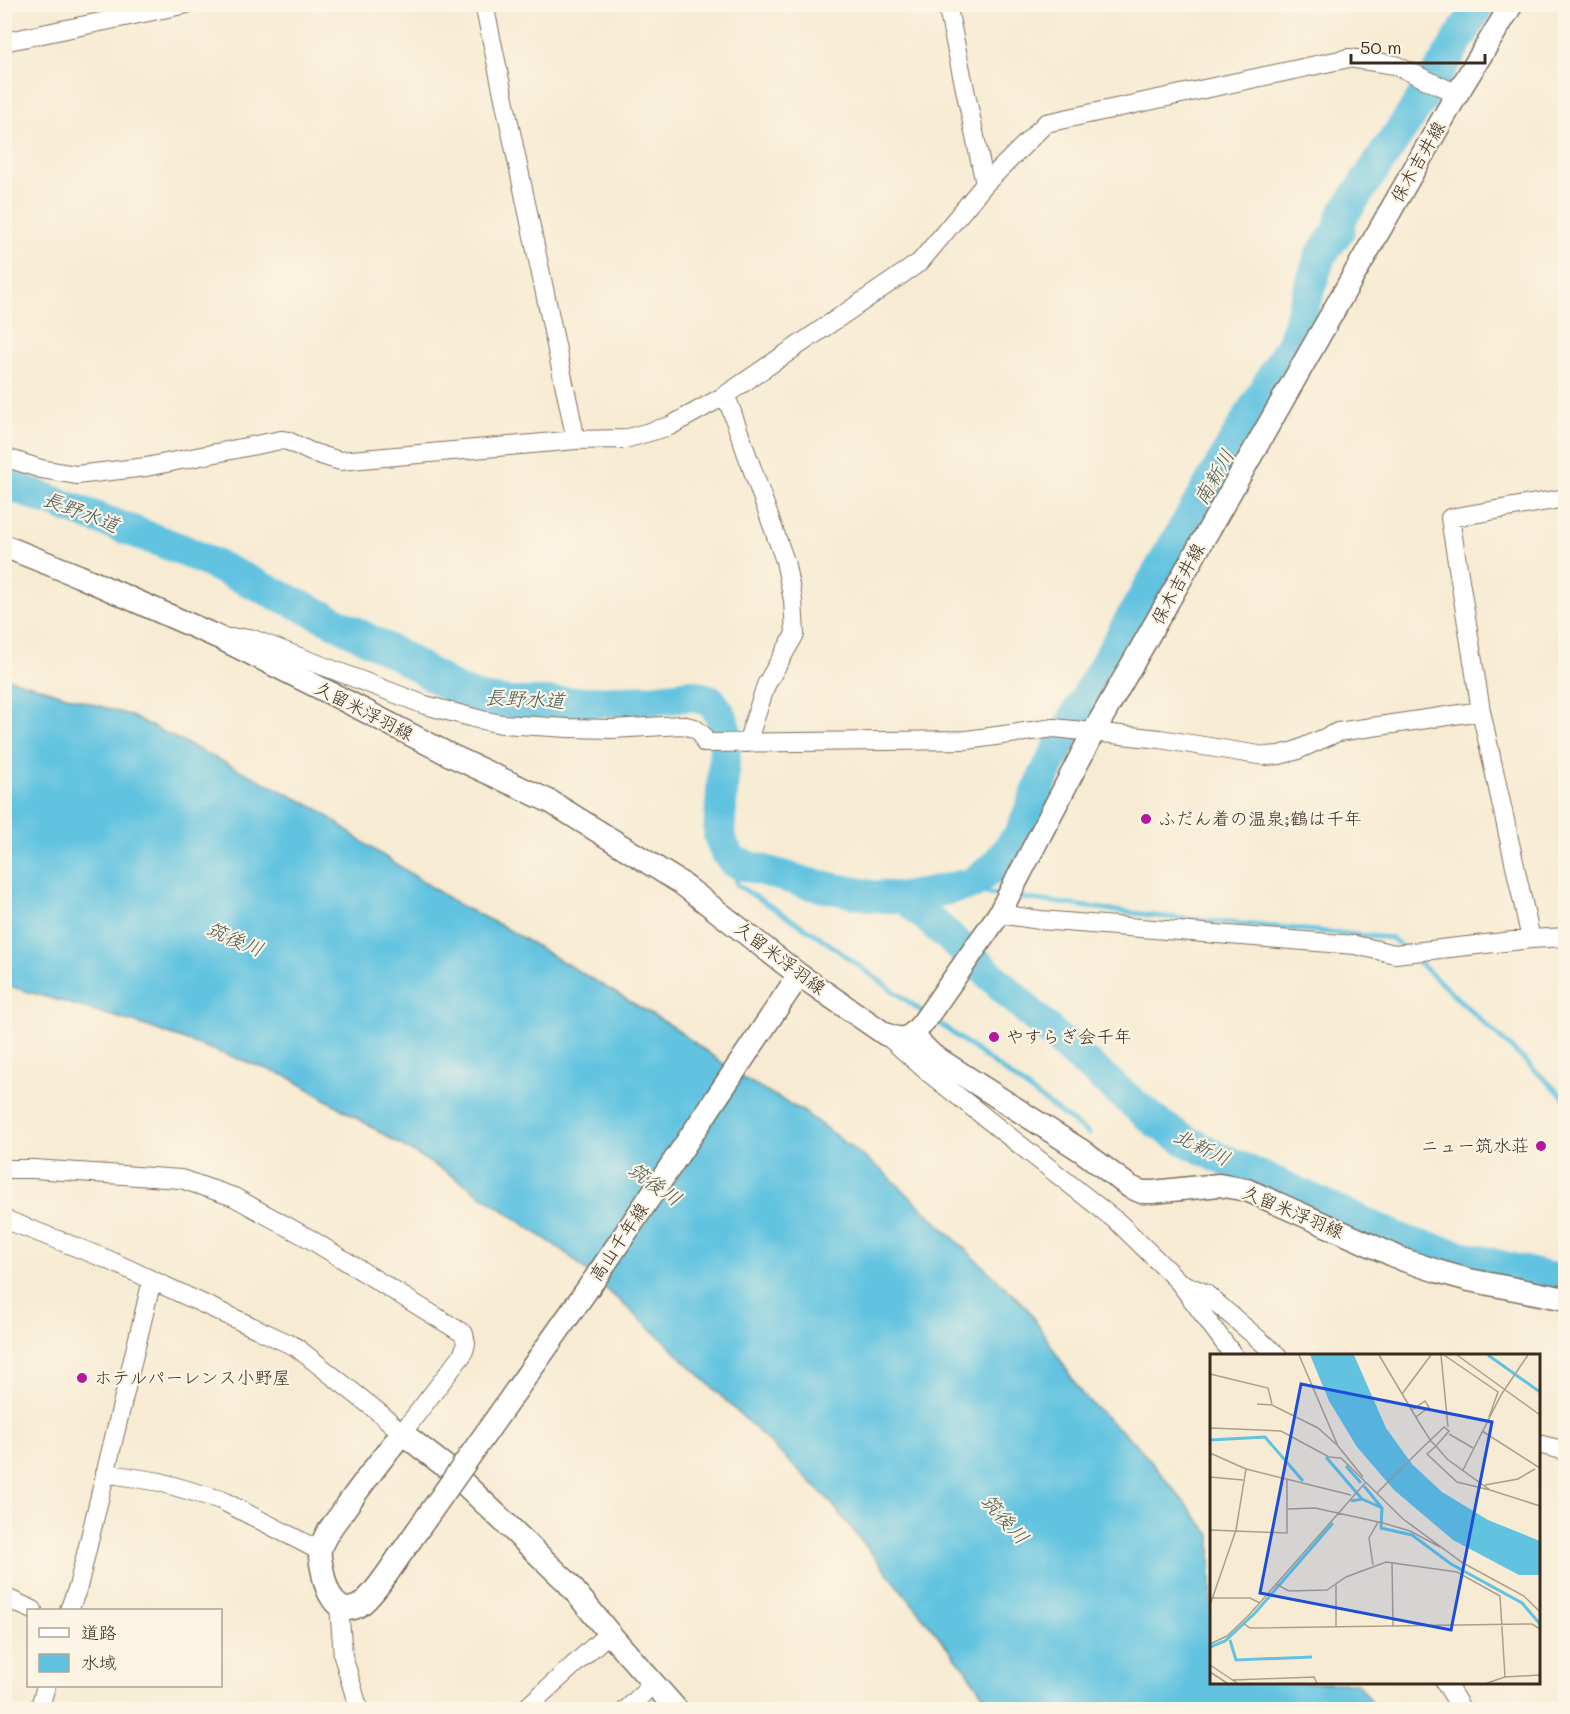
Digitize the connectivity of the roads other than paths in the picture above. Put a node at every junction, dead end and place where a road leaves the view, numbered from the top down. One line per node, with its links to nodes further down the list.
1 (187, 4): 5 (street)
2 (484, 4): 9 (street)
3 (947, 4): 7 (street)
4 (1512, 4): 6 (main road, 保木吉井線)
5 (4, 42)
6 (1451, 90): 7 (street); 15 (main road, 保木吉井線)
7 (985, 184): 8 (street)
8 (724, 396): 9 (street); 16 (street)
9 (576, 440): 10 (street)
10 (4, 457)
11 (1566, 498): 14 (street)
12 (4, 546): 13 (main road, 久留米浮羽線)
13 (220, 638): 16 (street); 20 (main road, 久留米浮羽線)
14 (1481, 711): 15 (street); 19 (street)
15 (1087, 732): 16 (street); 17 (main road, 保木吉井線)
16 (745, 743)
17 (997, 917): 19 (street); 21 (main road, 保木吉井線)
18 (1566, 937): 19 (street)
19 (1531, 939)
20 (794, 981): 22 (main road, 久留米浮羽線); 36 (main road, 高山千年線, bridge)
21 (917, 1030): 22 (main road); 27 (main road, 久留米浮羽線)
22 (885, 1034): 26 (street)
23 (4, 1169): 30 (street)
24 (4, 1219): 25 (street)
25 (152, 1280): 30 (street); 33 (street)
26 (1179, 1282): 28 (street); 29 (street)
27 (1566, 1299)
28 (1233, 1354)
29 (1276, 1354)
30 (402, 1433): 34 (main road); 39 (main road)
31 (1540, 1444): 32 (street)
32 (1566, 1451)
33 (105, 1473): 34 (street); 38 (street)
34 (320, 1551): 36 (main road)
35 (4, 1597): 37 (street)
36 (339, 1606): 44 (street)
37 (29, 1609)
38 (70, 1609)
39 (609, 1633): 40 (main road); 45 (street)
40 (654, 1683): 46 (street); 47 (main road)
41 (1446, 1684): 48 (street)
42 (46, 1687): 43 (street)
43 (39, 1710)
44 (359, 1710)
45 (524, 1710)
46 (626, 1710)
47 (677, 1710)
48 (1462, 1710)

